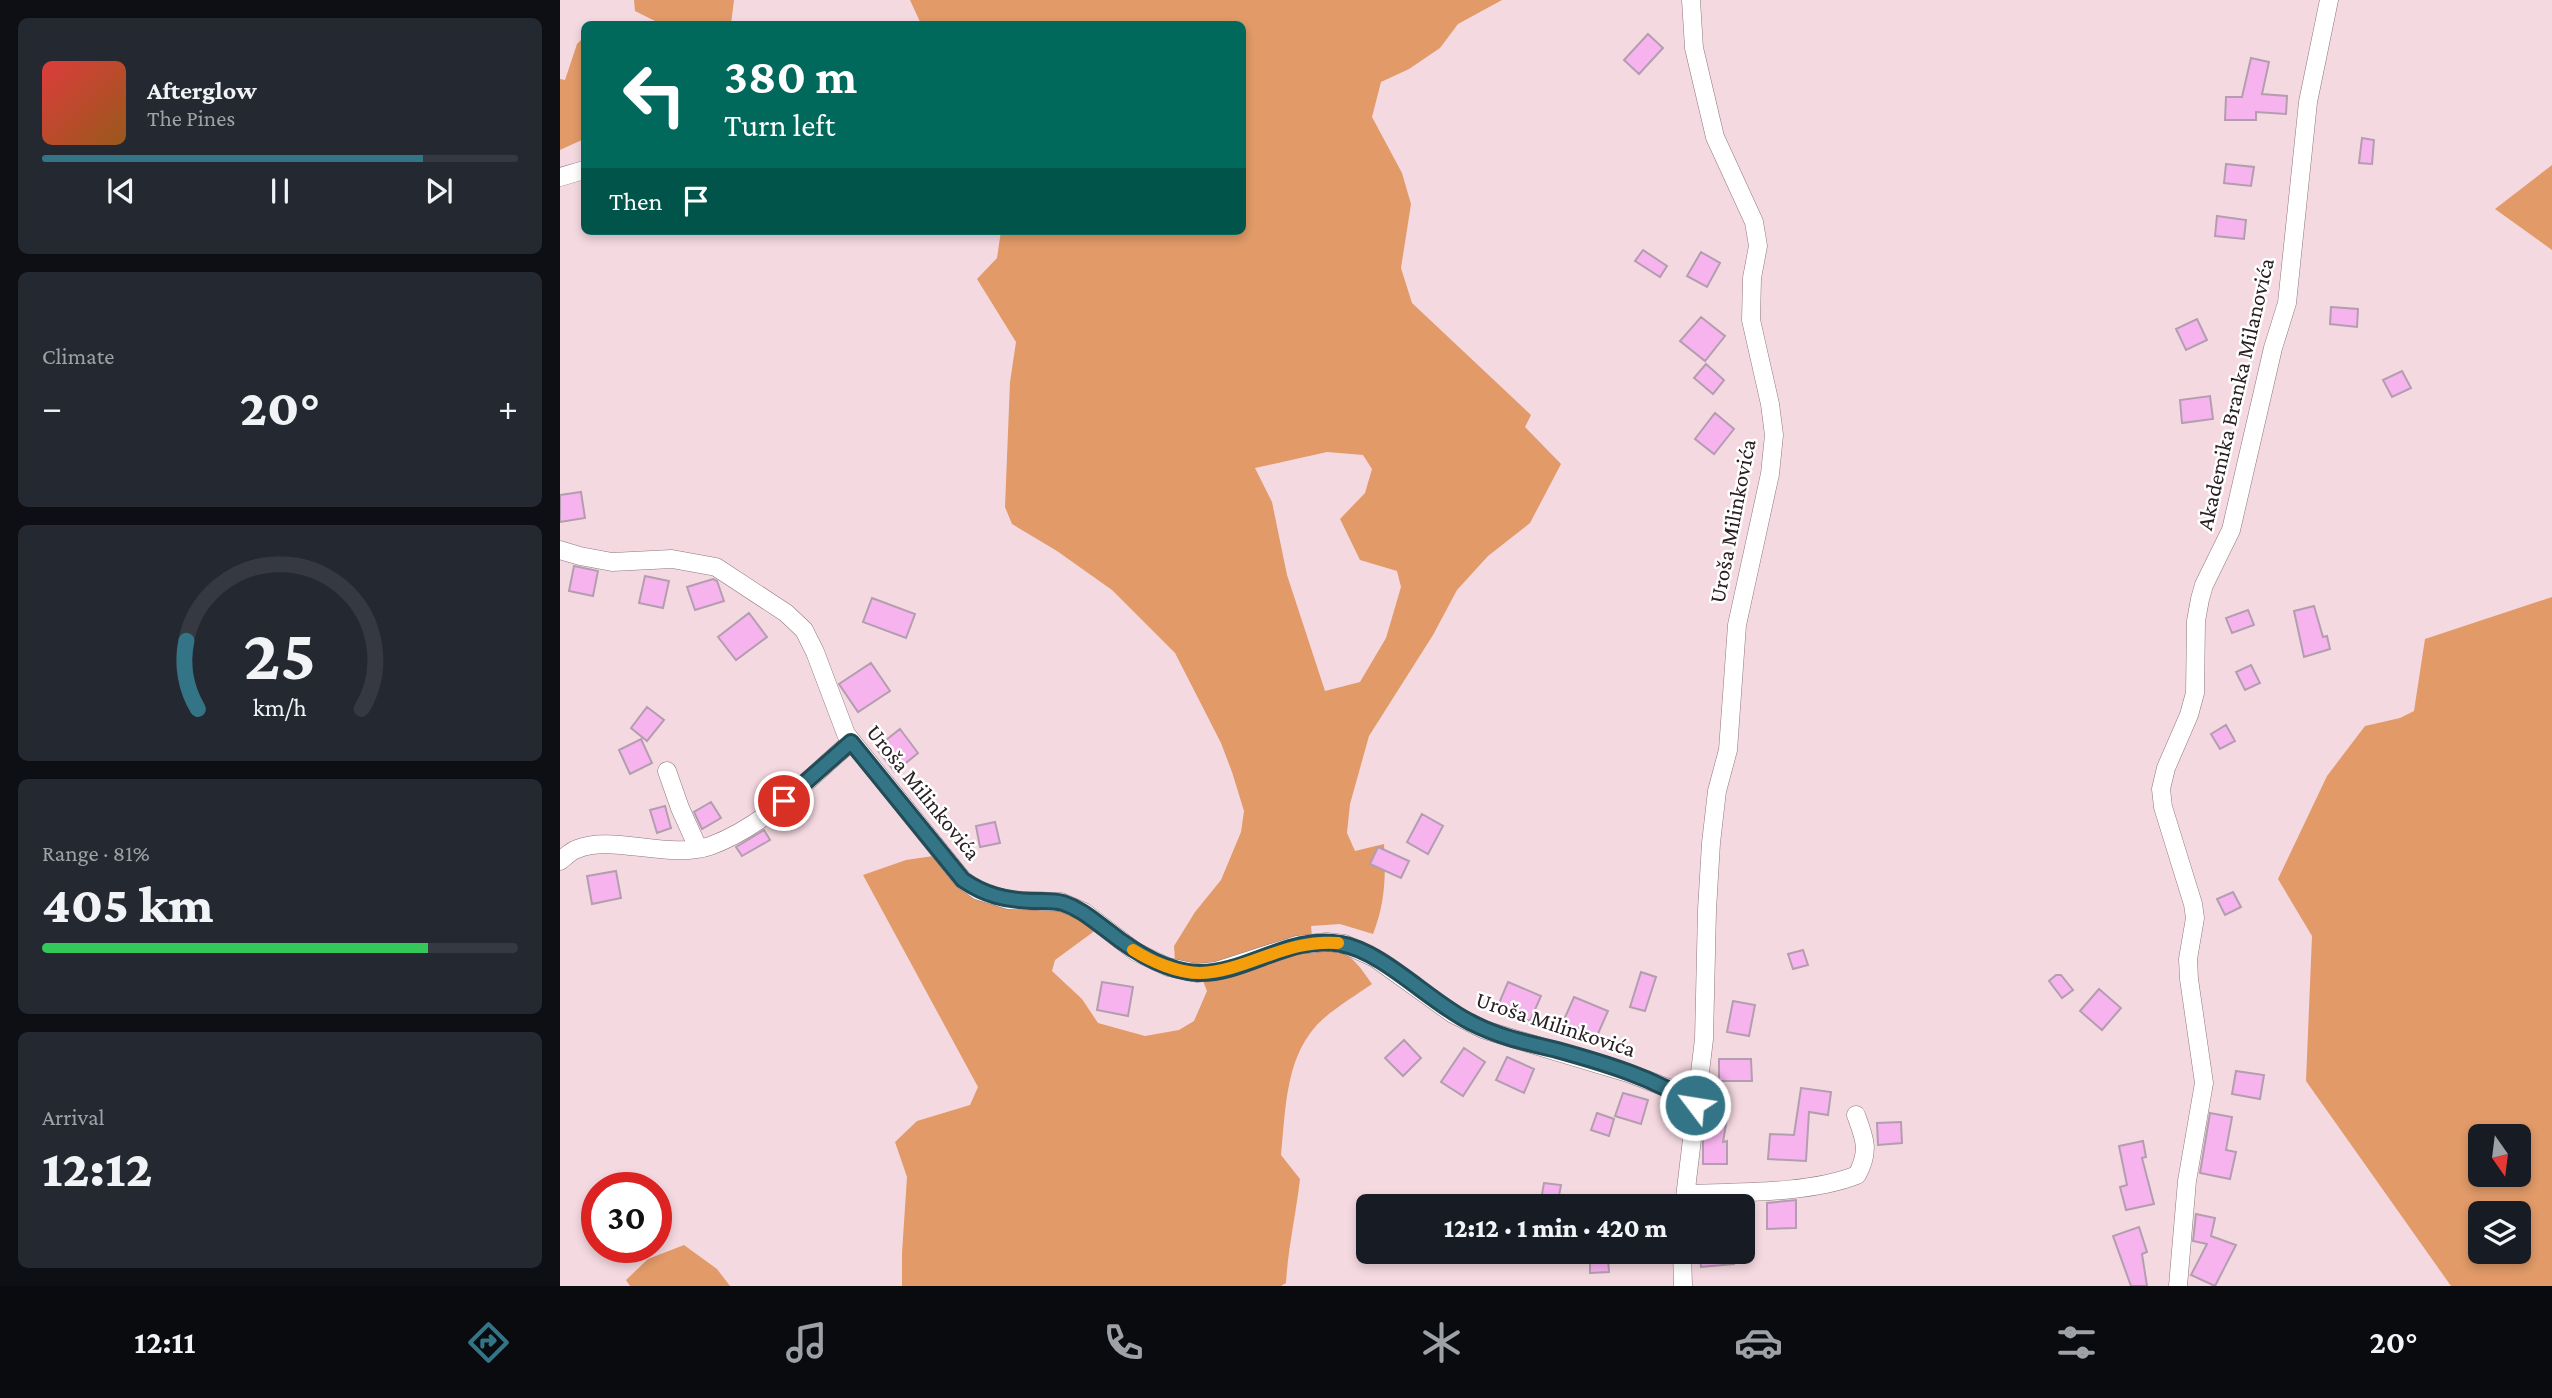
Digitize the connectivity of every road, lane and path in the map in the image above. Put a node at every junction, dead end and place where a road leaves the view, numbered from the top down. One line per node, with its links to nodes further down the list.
1 (1691, 0): 10 (street, Uroša Milinkovića)
2 (2329, 0): 16 (street, Akademika Branka Milanovića)
3 (581, 171): 4 (street)
4 (560, 177)
5 (560, 550): 6 (street, Uroša Milinkovića)
6 (851, 742): 8 (street); 10 (street, Uroša Milinkovića)
7 (667, 771): 8 (street)
8 (698, 848): 9 (street)
9 (560, 861)
10 (1695, 1105): 12 (street, Uroša Milinkovića)
11 (1856, 1115): 13 (street)
12 (1686, 1194)
13 (1736, 1194)
14 (1682, 1264): 15 (street)
15 (1683, 1286)
16 (2178, 1286)

